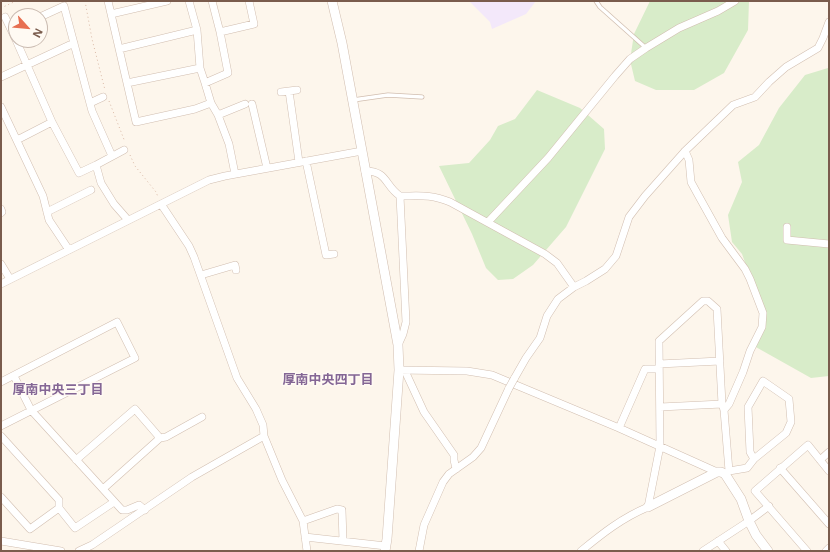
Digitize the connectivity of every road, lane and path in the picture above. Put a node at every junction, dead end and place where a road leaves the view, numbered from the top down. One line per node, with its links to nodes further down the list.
1 (16, 1): 11 (path)
2 (85, 1): 29 (path)
3 (108, 1): 13 (street)
4 (167, 1): 13 (street)
5 (189, 1): 17 (street)
6 (212, 1): 18 (street)
7 (249, 1): 18 (street)
8 (332, 1): 31 (street)
9 (597, 1): 21 (lane)
10 (735, 1): 21 (street)
11 (1, 8)
12 (48, 13): 19 (street)
13 (111, 14): 22 (street)
14 (5, 17): 15 (street)
15 (8, 21)
16 (829, 22): 40 (street)
17 (197, 30): 22 (street); 24 (street)
18 (220, 32): 27 (street)
19 (74, 43): 23 (street); 32 (street)
20 (20, 48): 23 (street)
21 (646, 48): 54 (street)
22 (119, 49): 26 (street)
23 (27, 65): 25 (street); 36 (street)
24 (200, 68): 26 (street); 27 (street)
25 (1, 77)
26 (127, 83): 33 (street)
27 (205, 83): 33 (street)
28 (296, 90): 42 (street)
29 (106, 97): 32 (street); 38 (path)
30 (422, 97): 31 (lane)
31 (352, 100): 39 (street)
32 (90, 103): 41 (street)
33 (211, 103): 35 (street)
34 (1, 107): 37 (street)
35 (218, 114): 44 (street); 46 (street)
36 (52, 122): 37 (street); 43 (street)
37 (17, 140): 51 (street)
38 (126, 148): 41 (street); 49 (path)
39 (362, 151): 42 (street); 45 (street)
40 (686, 151): 64 (street); 72 (street)
41 (112, 156): 43 (street)
42 (302, 162): 44 (street); 58 (street)
43 (96, 165): 53 (street)
44 (267, 168): 46 (street)
45 (365, 171): 48 (street); 65 (street)
46 (235, 174): 49 (street)
47 (91, 190): 51 (street)
48 (400, 196): 54 (street); 65 (street)
49 (161, 204): 53 (street); 61 (street)
50 (1, 209): 52 (street)
51 (47, 212): 57 (street)
52 (1, 213)
53 (128, 220): 57 (street)
54 (488, 222): 64 (street)
55 (787, 227): 56 (street)
56 (829, 244)
57 (68, 250): 62 (street)
58 (334, 254)
59 (1, 264): 62 (street)
60 (236, 270): 61 (street)
61 (201, 275): 78 (street)
62 (10, 279): 63 (street)
63 (1, 284)
64 (574, 287): 86 (street, bridge)
65 (398, 345): 68 (street)
66 (720, 361): 67 (street); 67 (street); 72 (street)
67 (659, 367): 71 (street); 76 (street)
68 (402, 370): 76 (street); 86 (street); 103 (street)
69 (14, 376): 70 (street); 73 (street); 73 (street)
70 (1, 382)
71 (660, 407): 72 (street); 80 (street)
72 (723, 407): 88 (street)
73 (31, 410): 75 (street); 83 (street)
74 (202, 417): 79 (street)
75 (1, 426)
76 (618, 428): 80 (street)
77 (1, 436): 94 (street)
78 (264, 436): 95 (street); 96 (street)
79 (160, 438): 83 (street); 89 (street)
80 (660, 446): 88 (street); 93 (street)
81 (829, 452): 84 (street)
82 (754, 459): 82 (street); 88 (street)
83 (76, 460): 89 (street)
84 (820, 460): 85 (street); 87 (street)
85 (780, 468): 92 (street); 98 (street)
86 (456, 469): 108 (street)
87 (829, 471)
88 (723, 472): 93 (street); 97 (street)
89 (103, 489): 91 (street)
90 (1, 497): 94 (street)
91 (114, 502): 94 (street); 95 (street)
92 (769, 506): 97 (street); 113 (street)
93 (648, 507): 109 (street)
94 (59, 508)
95 (145, 510): 106 (street)
96 (303, 521): 99 (street); 100 (street)
97 (749, 522): 102 (street); 112 (street)
98 (829, 524)
99 (305, 537): 100 (street); 107 (street)
100 (343, 540): 103 (street)
101 (1, 541): 105 (street)
102 (718, 541): 110 (street); 111 (street)
103 (385, 548)
104 (829, 548): 114 (street)
105 (61, 551)
106 (79, 551)
107 (307, 551)
108 (419, 551)
109 (581, 551)
110 (703, 551)
111 (726, 551)
112 (768, 551)
113 (807, 551)
114 (826, 551)

